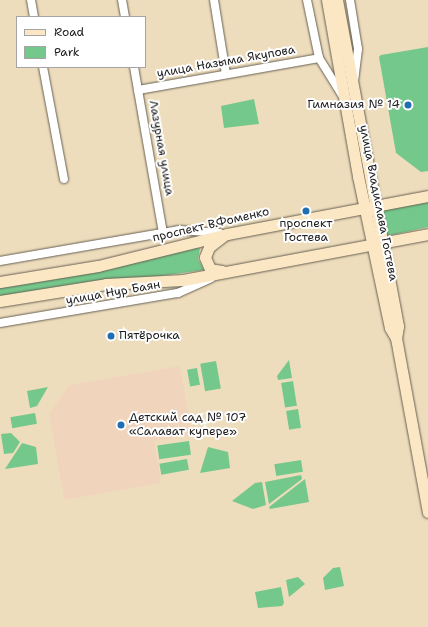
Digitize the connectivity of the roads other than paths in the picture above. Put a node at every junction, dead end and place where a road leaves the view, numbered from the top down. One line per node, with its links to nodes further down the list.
1 (31, 0): 8 (street)
2 (122, 0): 9 (street)
3 (214, 0): 13 (street)
4 (307, 0): 10 (street)
5 (327, 0): 16 (main road, улица Владислава Гостева)
6 (337, 0): 15 (main road, улица Владислава Гостева)
7 (350, 0): 15 (street)
8 (34, 16)
9 (125, 16)
10 (319, 58): 13 (street, улица Назыма Якупова); 16 (street)
11 (43, 68): 17 (street)
12 (134, 68): 14 (street, Лазурная улица)
13 (226, 74): 14 (street, улица Назыма Якупова)
14 (138, 90): 21 (street, Лазурная улица)
15 (353, 90): 19 (main road, улица Владислава Гостева)
16 (343, 96): 20 (main road, улица Владислава Гостева)
17 (64, 178)
18 (428, 196): 19 (main road, проспект В.Фоменко)
19 (376, 205): 20 (main road, проспект В.Фоменко); 24 (main road, улица Владислава Гостева)
20 (364, 206): 22 (main road, проспект В.Фоменко); 24 (main road, улица Владислава Гостева)
21 (163, 233): 22 (street); 25 (street)
22 (227, 234): 26 (main road); 27 (main road, проспект В.Фоменко)
23 (428, 234): 24 (main road)
24 (378, 243): 26 (main road); 30 (main road, улица Владислава Гостева)
25 (0, 261)
26 (225, 271): 28 (main road); 29 (street, улица Нур Баян)
27 (0, 282)
28 (0, 302)
29 (0, 323)
30 (428, 512)

